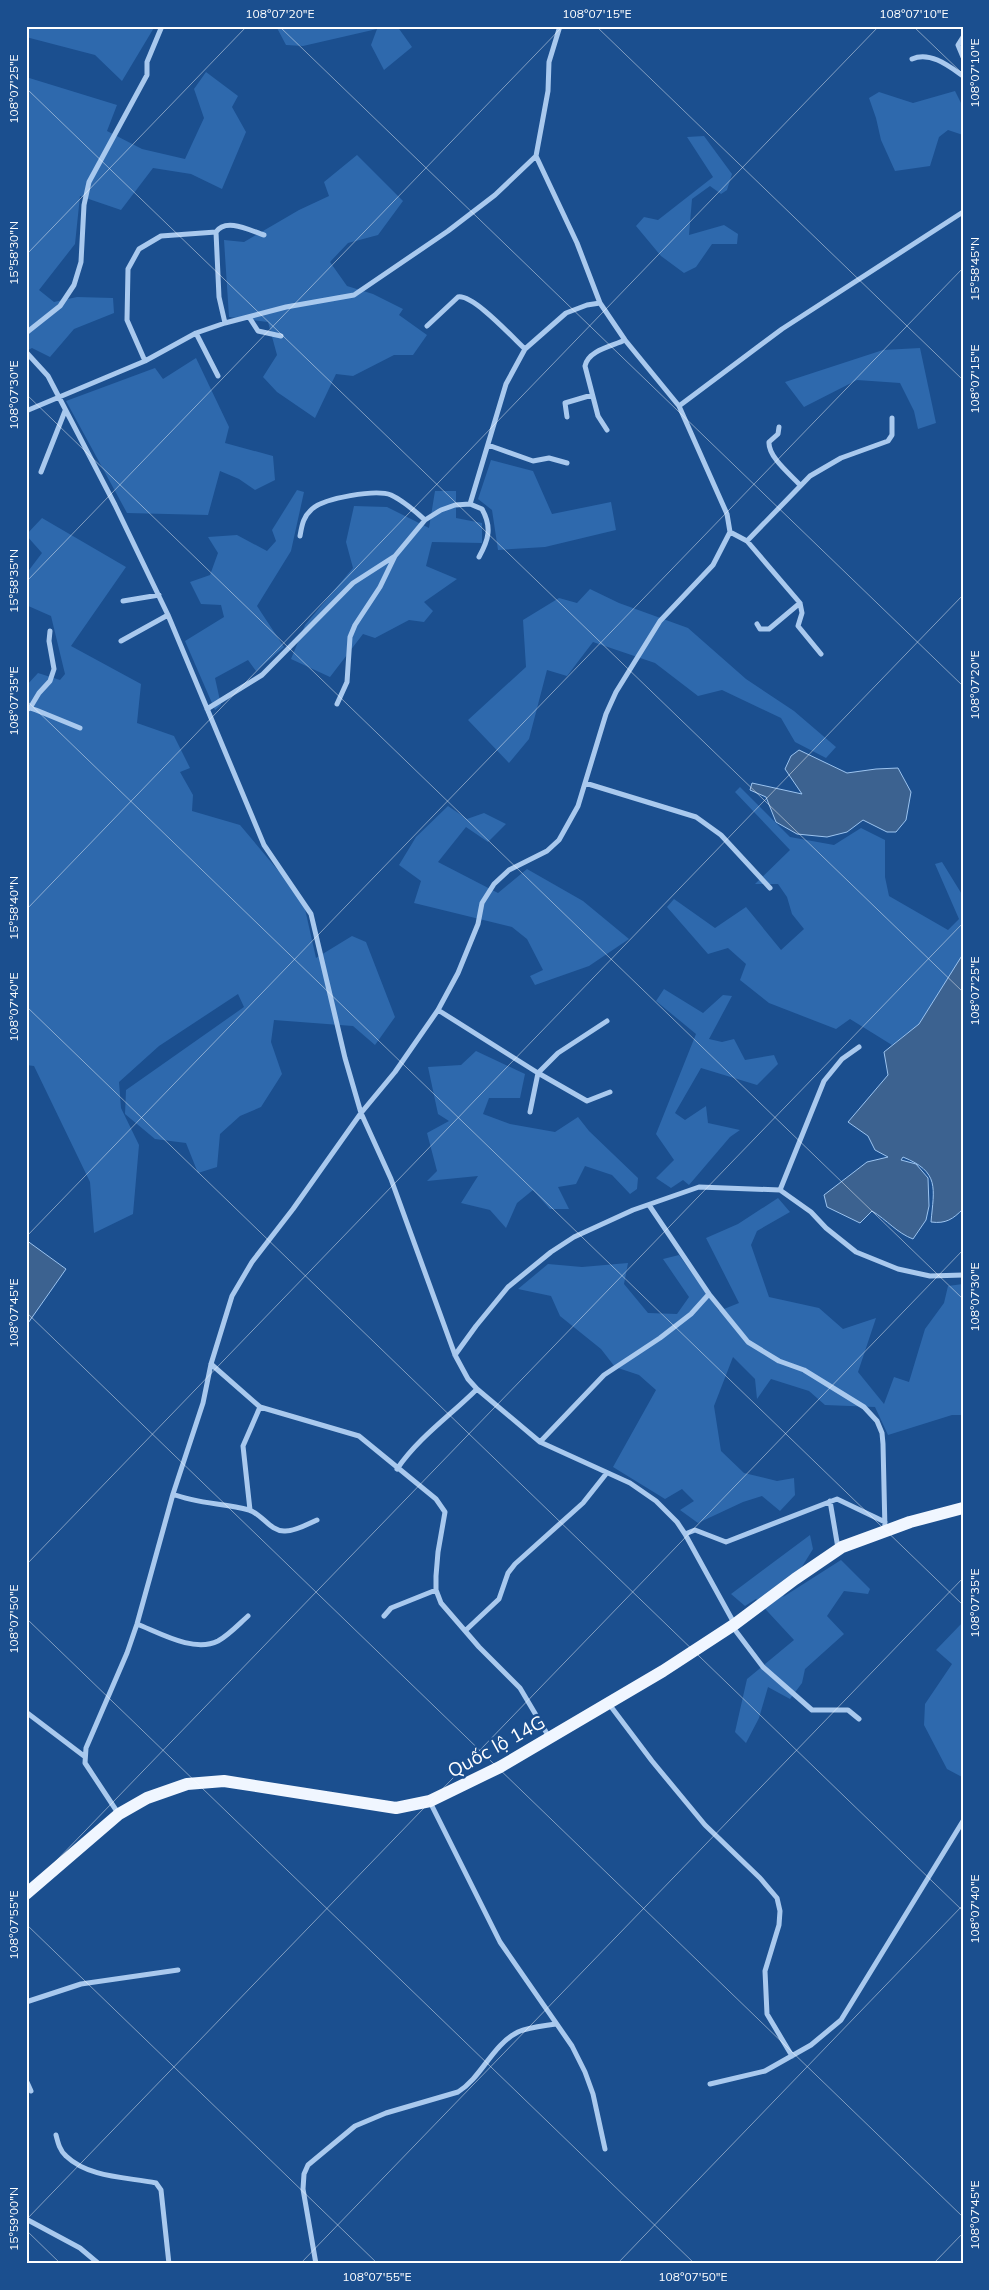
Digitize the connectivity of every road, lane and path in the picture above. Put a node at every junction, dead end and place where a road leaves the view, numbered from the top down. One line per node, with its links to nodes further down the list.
1 (162, 26): 15 (street)
2 (560, 26): 7 (street)
3 (963, 37): 4 (street)
4 (963, 57)
5 (912, 59): 6 (street)
6 (963, 76)
7 (536, 156): 11 (street); 12 (street)
8 (963, 212): 25 (street)
9 (216, 232): 10 (street); 13 (street); 21 (street)
10 (264, 235)
11 (600, 303): 18 (street); 19 (street)
12 (250, 317): 13 (street); 17 (street)
13 (225, 323): 16 (street)
14 (427, 326): 19 (street)
15 (26, 333)
16 (196, 333): 21 (street); 22 (street)
17 (280, 336)
18 (625, 340): 23 (street); 25 (street)
19 (524, 348): 32 (street)
20 (26, 352): 24 (street)
21 (145, 361): 24 (street)
22 (218, 376)
23 (592, 395): 28 (street); 31 (street)
24 (58, 398): 26 (street); 27 (street)
25 (679, 406): 38 (street)
26 (26, 411)
27 (65, 411): 34 (street); 43 (street)
28 (567, 417)
29 (892, 418): 35 (street)
30 (779, 427): 35 (street)
31 (607, 430)
32 (488, 445): 33 (street); 36 (street)
33 (567, 463)
34 (41, 472)
35 (800, 486): 40 (street)
36 (470, 504): 37 (street); 42 (street)
37 (425, 520): 39 (street); 41 (street)
38 (730, 532): 40 (street); 55 (street)
39 (300, 536)
40 (747, 541): 45 (street)
41 (395, 556): 51 (street); 53 (street)
42 (480, 558)
43 (158, 595): 44 (street); 46 (street)
44 (123, 600)
45 (800, 603): 47 (street); 50 (street)
46 (168, 615): 49 (street); 53 (street)
47 (757, 624)
48 (50, 631): 52 (street)
49 (121, 641)
50 (821, 654)
51 (337, 704)
52 (28, 709): 54 (street)
53 (207, 709): 63 (street)
54 (80, 728)
55 (585, 783): 56 (street); 57 (street)
56 (770, 888)
57 (438, 1010): 60 (street); 63 (street)
58 (607, 1021): 60 (street)
59 (859, 1047): 64 (street)
60 (538, 1073): 61 (street); 62 (street)
61 (610, 1092)
62 (530, 1112)
63 (361, 1113): 68 (street); 69 (street)
64 (780, 1190): 65 (street); 66 (street)
65 (649, 1205): 67 (street); 68 (street)
66 (963, 1275)
67 (709, 1294): 72 (street); 80 (street)
68 (455, 1355): 70 (street)
69 (211, 1364): 71 (street); 75 (street)
70 (477, 1389): 72 (street); 73 (street)
71 (260, 1407): 73 (street); 78 (street)
72 (540, 1442): 74 (street)
73 (397, 1469): 83 (street)
74 (606, 1474): 81 (street); 88 (street)
75 (173, 1494): 78 (street); 86 (street)
76 (830, 1501): 80 (street); 81 (street); 82 (street)
77 (963, 1508): 80 (main road, Quốc lộ 14G)
78 (250, 1510): 79 (street)
79 (317, 1520)
80 (885, 1526): 82 (main road, Quốc lộ 14G)
81 (685, 1534): 87 (street)
82 (839, 1549): 87 (main road, Quốc lộ 14G)
83 (436, 1590): 85 (street); 88 (street)
84 (248, 1616): 86 (street)
85 (384, 1616)
86 (137, 1624): 93 (street)
87 (734, 1625): 89 (main road, Quốc lộ 14G); 91 (street)
88 (466, 1630): 92 (street)
89 (609, 1703): 92 (main road, Quốc lộ 14G); 101 (street)
90 (26, 1712): 93 (street)
91 (858, 1718)
92 (550, 1738): 94 (main road, Quốc lộ 14G)
93 (84, 1756): 95 (street)
94 (430, 1801): 95 (main road, Quốc lộ 14G); 100 (street)
95 (118, 1814): 97 (main road, Quốc lộ 14G)
96 (963, 1821): 101 (street)
97 (26, 1894)
98 (178, 1970): 99 (street)
99 (26, 2002)
100 (556, 2024): 106 (street); 110 (street)
101 (792, 2056): 103 (street)
102 (26, 2080): 104 (street)
103 (710, 2084)
104 (31, 2091)
105 (56, 2135): 109 (street)
106 (605, 2149)
107 (26, 2219): 108 (street)
108 (99, 2264)
109 (169, 2264)
110 (316, 2264)

